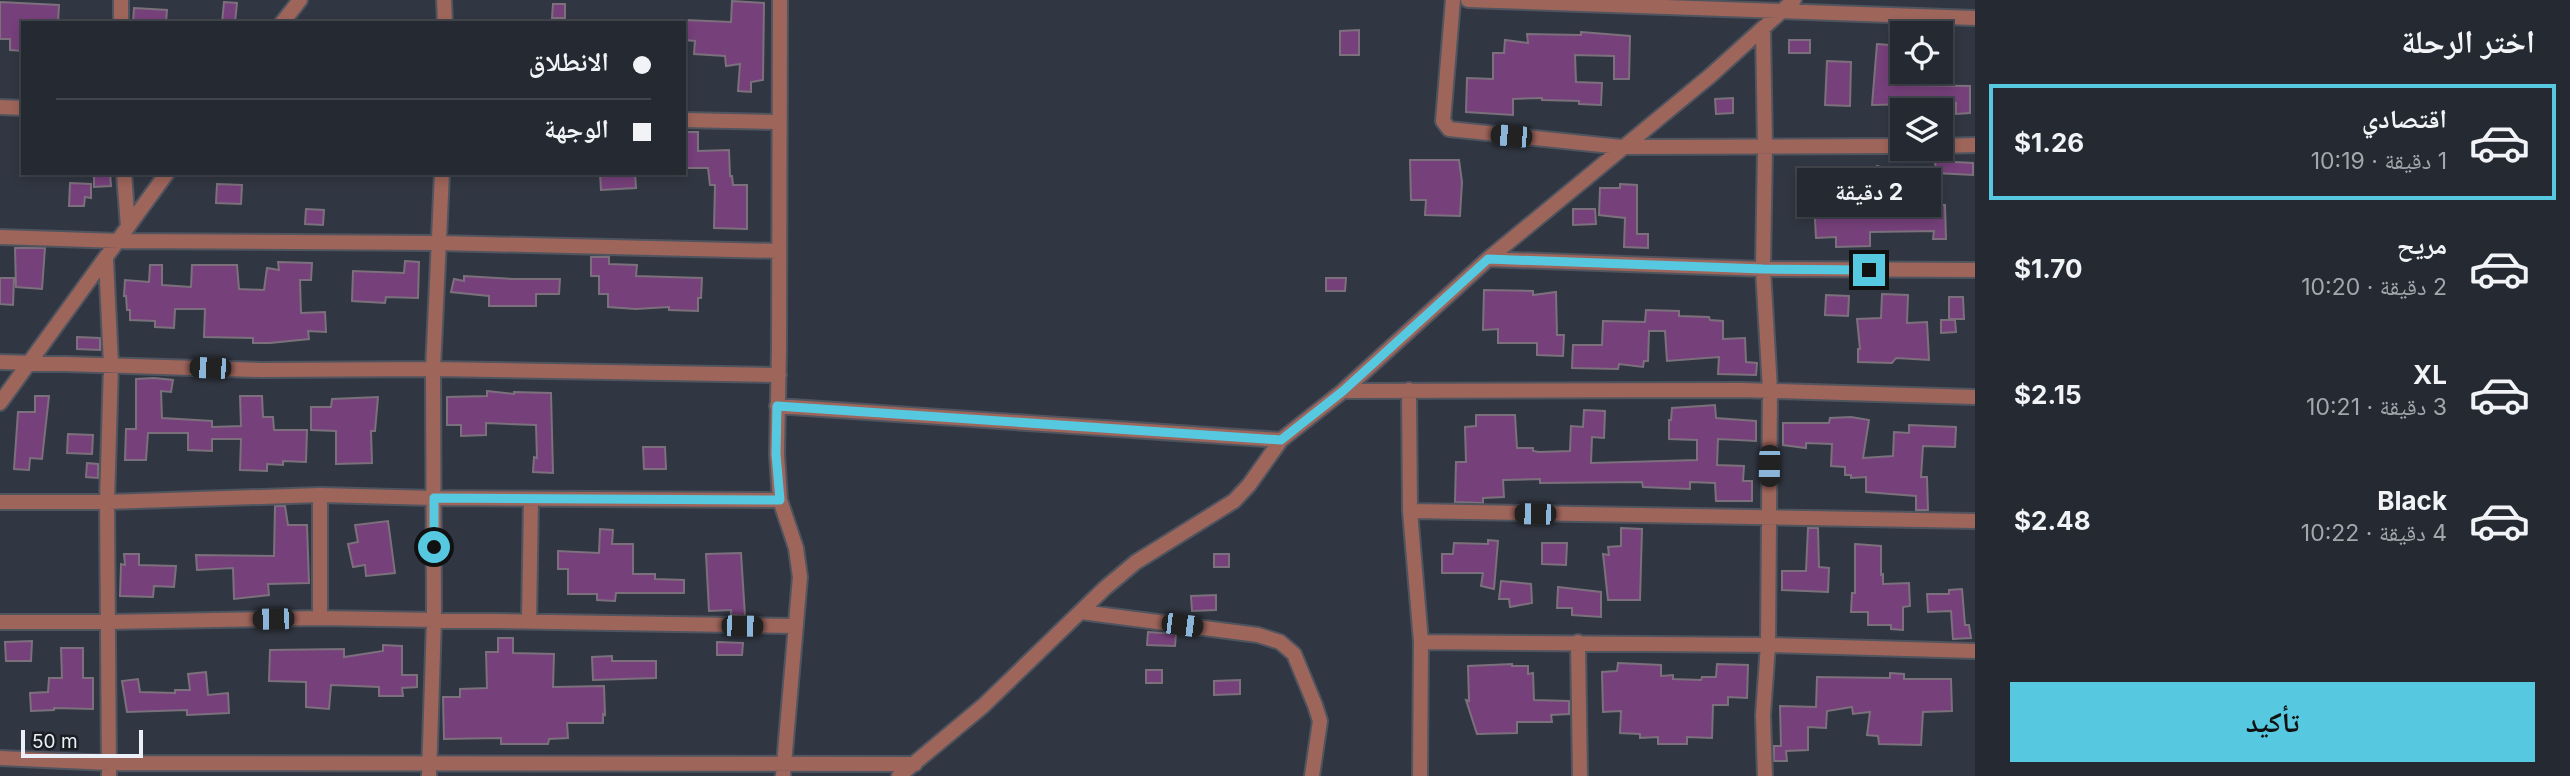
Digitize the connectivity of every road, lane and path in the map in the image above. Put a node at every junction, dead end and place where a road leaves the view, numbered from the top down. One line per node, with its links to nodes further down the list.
1 (121, 0): 10 (street)
2 (300, 0): 11 (street)
3 (444, 0): 12 (street)
4 (780, 0): 17 (street)
5 (1453, 0): 21 (street)
6 (1468, 0): 7 (street)
7 (1570, 2): 8 (street)
8 (1788, 5): 9 (street); 13 (street)
9 (1975, 18)
10 (121, 21)
11 (284, 21)
12 (445, 21)
13 (1763, 29): 21 (street); 22 (street)
14 (0, 107): 15 (street)
15 (21, 108)
16 (686, 120): 17 (street)
17 (779, 122): 30 (street)
18 (1975, 145): 20 (street)
19 (1890, 146): 22 (street)
20 (1953, 146)
21 (1621, 147): 22 (street); 32 (street)
22 (1765, 147): 33 (street)
23 (124, 175): 26 (street)
24 (166, 175): 26 (street)
25 (442, 175): 29 (street)
26 (128, 227): 28 (street)
27 (0, 237): 28 (street)
28 (119, 241): 29 (street); 31 (street)
29 (439, 243): 30 (street); 38 (street)
30 (779, 251): 39 (street)
31 (106, 259): 36 (street); 37 (street)
32 (1488, 259): 33 (street); 42 (street)
33 (1763, 269): 34 (street); 41 (street)
34 (1975, 270)
35 (0, 362): 36 (street)
36 (29, 363): 37 (street); 44 (street)
37 (111, 365): 38 (street); 52 (street)
38 (433, 369): 39 (street); 48 (street)
39 (779, 375): 45 (street)
40 (1409, 390): 41 (street); 42 (street); 53 (street)
41 (1770, 390): 43 (street); 54 (street)
42 (1343, 391): 46 (street)
43 (1975, 397)
44 (0, 402)
45 (777, 406): 46 (street); 50 (street)
46 (1281, 440): 56 (street)
47 (320, 495): 48 (street); 52 (street); 57 (street)
48 (434, 498): 49 (street); 58 (street)
49 (531, 499): 50 (street); 61 (street)
50 (780, 500): 62 (street)
51 (0, 502): 52 (street)
52 (107, 502): 60 (street)
53 (1410, 511): 54 (street); 63 (street)
54 (1768, 517): 55 (street); 65 (street)
55 (1975, 521)
56 (1081, 612): 68 (street); 73 (street)
57 (320, 618): 58 (street); 60 (street)
58 (434, 620): 61 (street); 70 (street)
59 (0, 622): 60 (street)
60 (109, 622): 69 (street)
61 (529, 622): 62 (street)
62 (796, 626): 71 (street)
63 (1421, 642): 64 (street); 74 (street)
64 (1578, 642): 65 (street); 75 (street)
65 (1768, 645): 66 (street); 76 (street)
66 (1975, 651)
67 (0, 758): 69 (street)
68 (915, 764): 71 (street); 72 (street)
69 (109, 769): 70 (street)
70 (429, 769): 71 (street)
71 (784, 770)
72 (899, 776)
73 (1312, 776)
74 (1420, 776)
75 (1580, 776)
76 (1765, 776)

